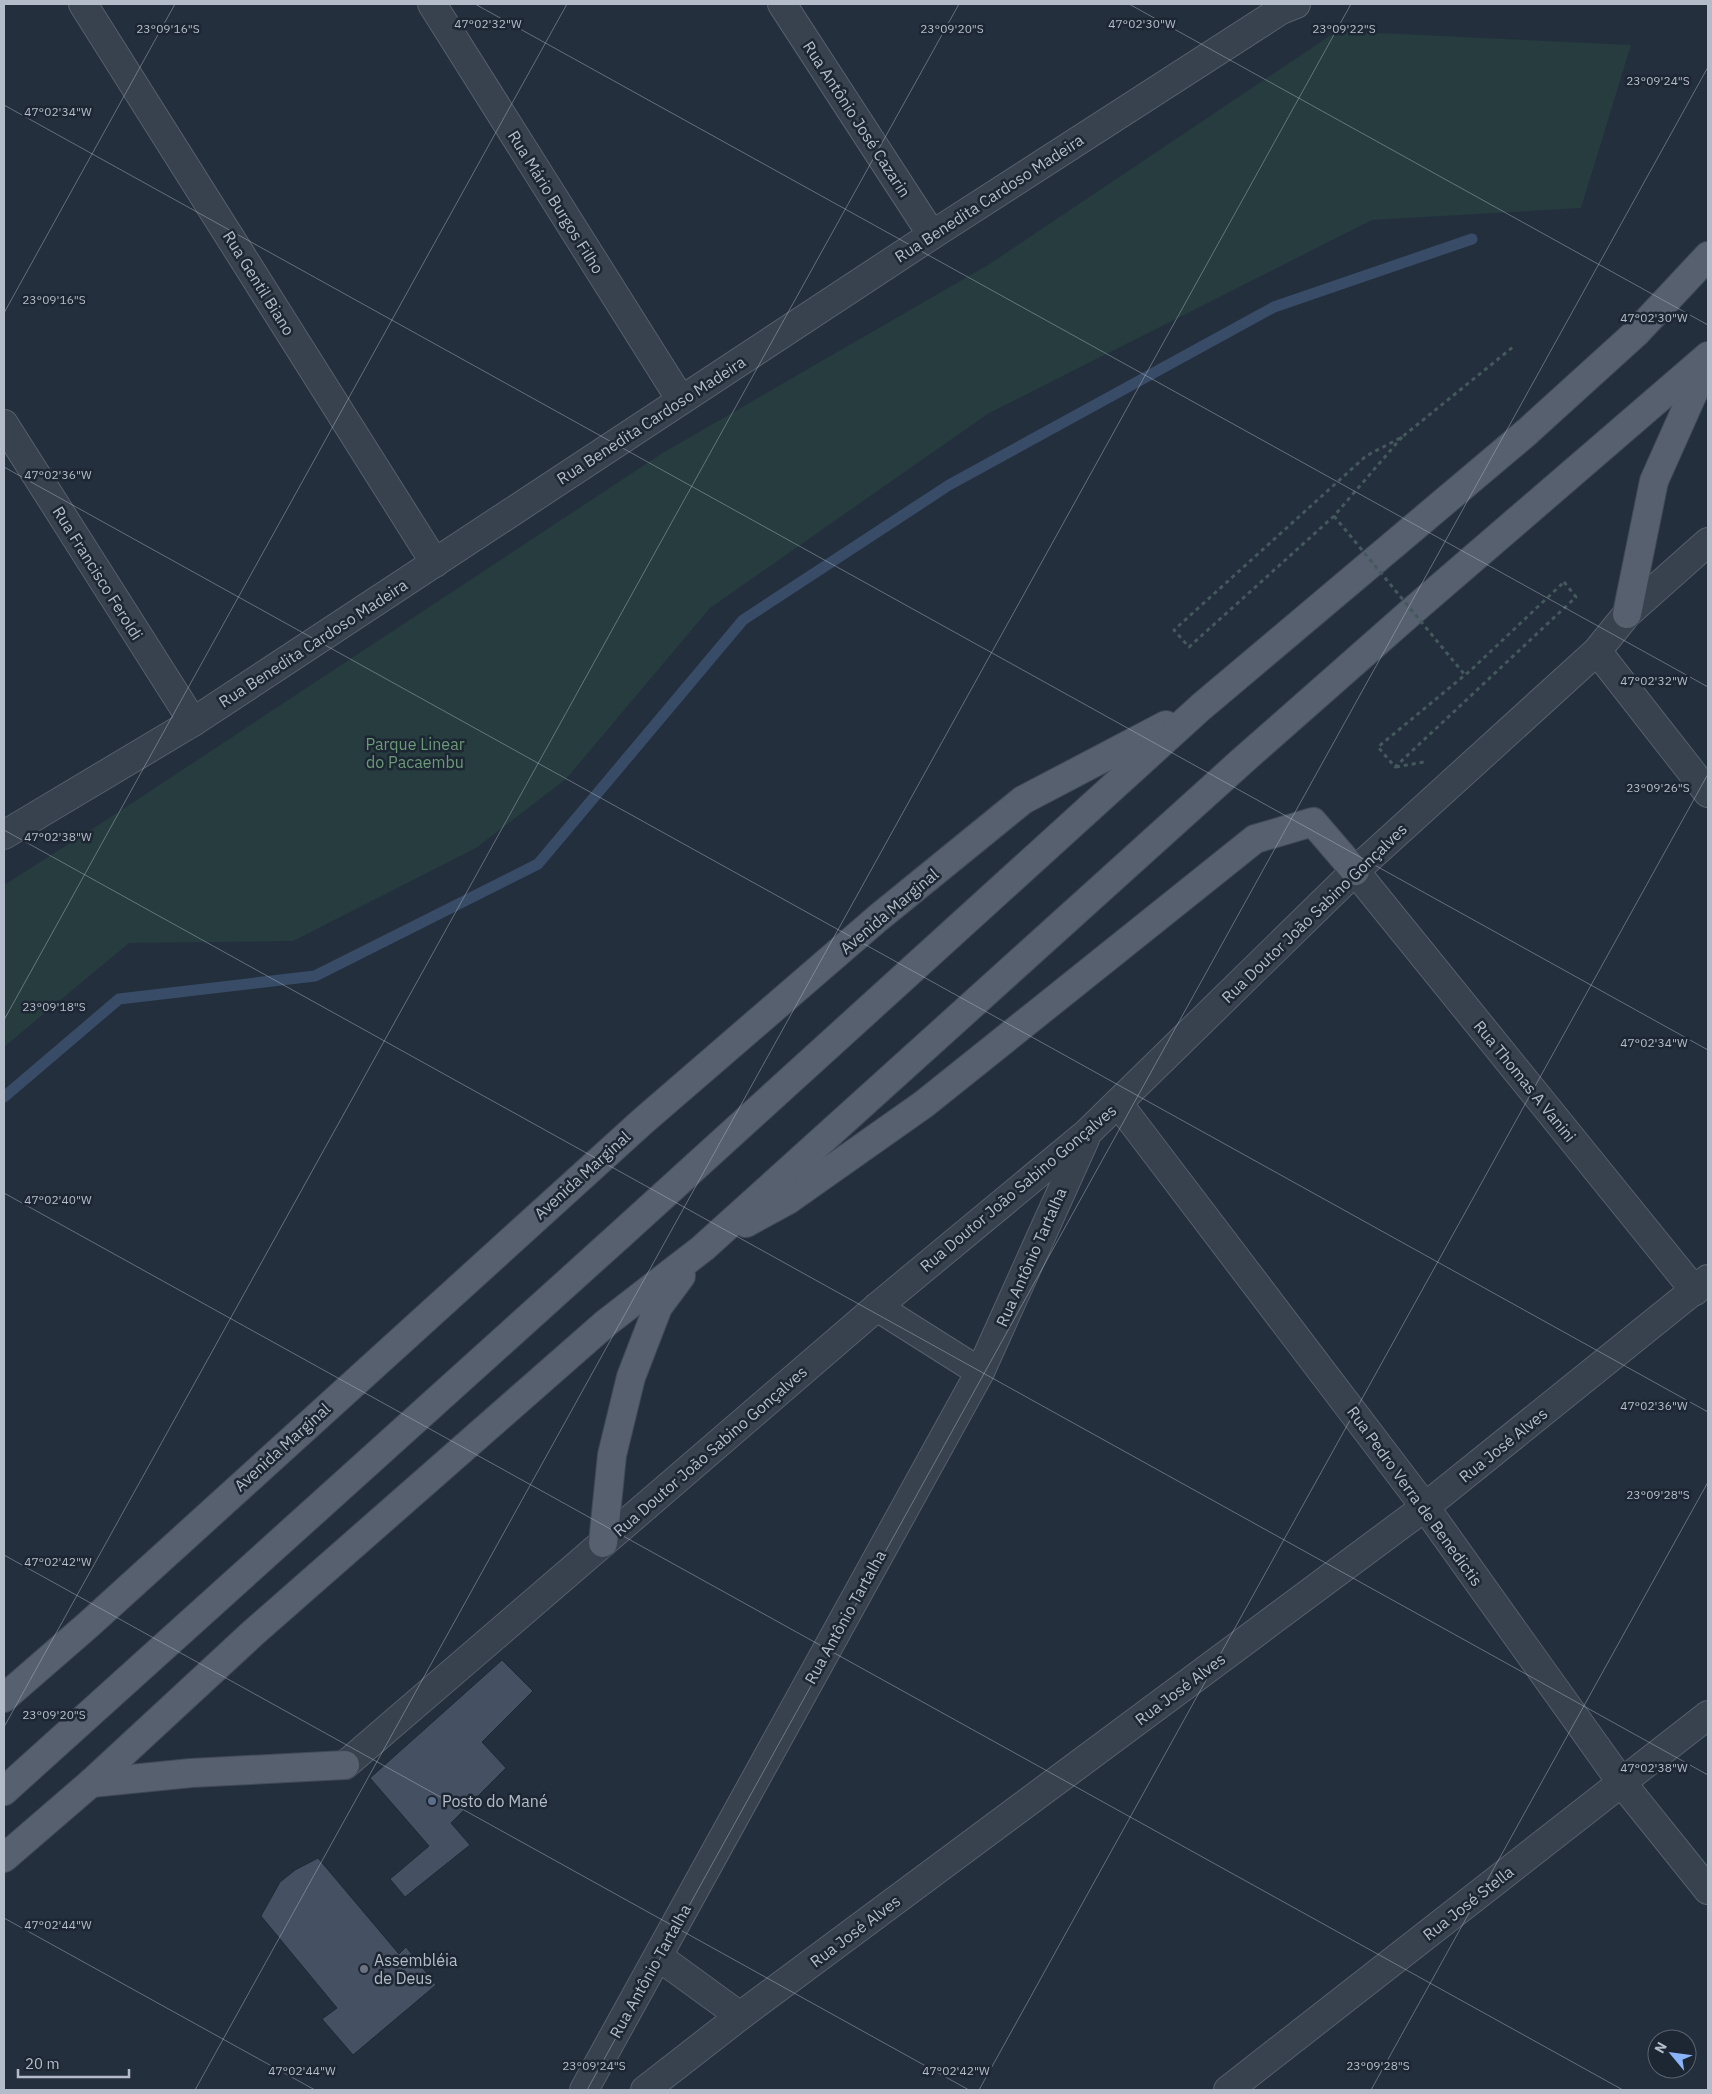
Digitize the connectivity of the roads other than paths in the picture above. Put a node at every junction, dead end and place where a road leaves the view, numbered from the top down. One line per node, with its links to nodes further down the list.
1 (84, 4): 12 (street, Rua Gentil Biano)
2 (432, 4): 9 (street, Rua Mário Burgos Filho)
3 (782, 4): 5 (street, Rua Antônio José Cazarin)
4 (1284, 6): 5 (street, Rua Benedita Cardoso Madeira)
5 (932, 235): 9 (street, Rua Benedita Cardoso Madeira)
6 (1708, 256): 15 (main road)
7 (1708, 356): 22 (main road)
8 (1708, 360): 13 (main road)
9 (681, 400): 12 (street, Rua Benedita Cardoso Madeira)
10 (4, 424): 16 (street, Rua Francisco Feroldi)
11 (1708, 542): 13 (street, Rua Doutor João Sabino Gonçalves)
12 (435, 563): 16 (street, Rua Benedita Cardoso Madeira)
13 (1628, 614): 14 (street, Rua Doutor João Sabino Gonçalves)
14 (1597, 651): 17 (street); 19 (street, Rua Doutor João Sabino Gonçalves)
15 (1200, 707): 28 (main road, Avenida Marginal); 33 (main road)
16 (193, 722): 18 (street, Rua Benedita Cardoso Madeira)
17 (1708, 793)
18 (4, 835)
19 (1355, 871): 20 (street, Rua Doutor João Sabino Gonçalves); 22 (main road); 23 (street, Rua Thomas A Vanini)
20 (1118, 1103): 21 (street, Rua Doutor João Sabino Gonçalves); 26 (street, Rua Pedro Verra de Benedictis)
21 (1087, 1133): 24 (street, Rua Doutor João Sabino Gonçalves); 25 (street, Rua Antônio Tartalha)
22 (703, 1248): 27 (main road); 31 (main road)
23 (1702, 1285): 26 (street, Rua José Alves)
24 (877, 1307): 25 (street); 27 (street, Rua Doutor João Sabino Gonçalves)
25 (980, 1372): 36 (street, Rua Antônio Tartalha)
26 (1425, 1507): 32 (street, Rua Pedro Verra de Benedictis); 37 (street, Rua José Alves)
27 (603, 1542): 30 (street, Rua Doutor João Sabino Gonçalves)
28 (4, 1698)
29 (1708, 1715): 32 (street, Rua José Stella)
30 (345, 1765): 31 (main road)
31 (91, 1783): 34 (main road)
32 (1622, 1783): 35 (street, Rua Pedro Verra de Benedictis); 40 (street, Rua José Stella)
33 (4, 1791)
34 (4, 1858)
35 (1708, 1890)
36 (659, 1957): 37 (street); 38 (street, Rua Antônio Tartalha)
37 (740, 2016): 39 (street, Rua José Alves)
38 (584, 2090)
39 (645, 2090)
40 (1228, 2090)

